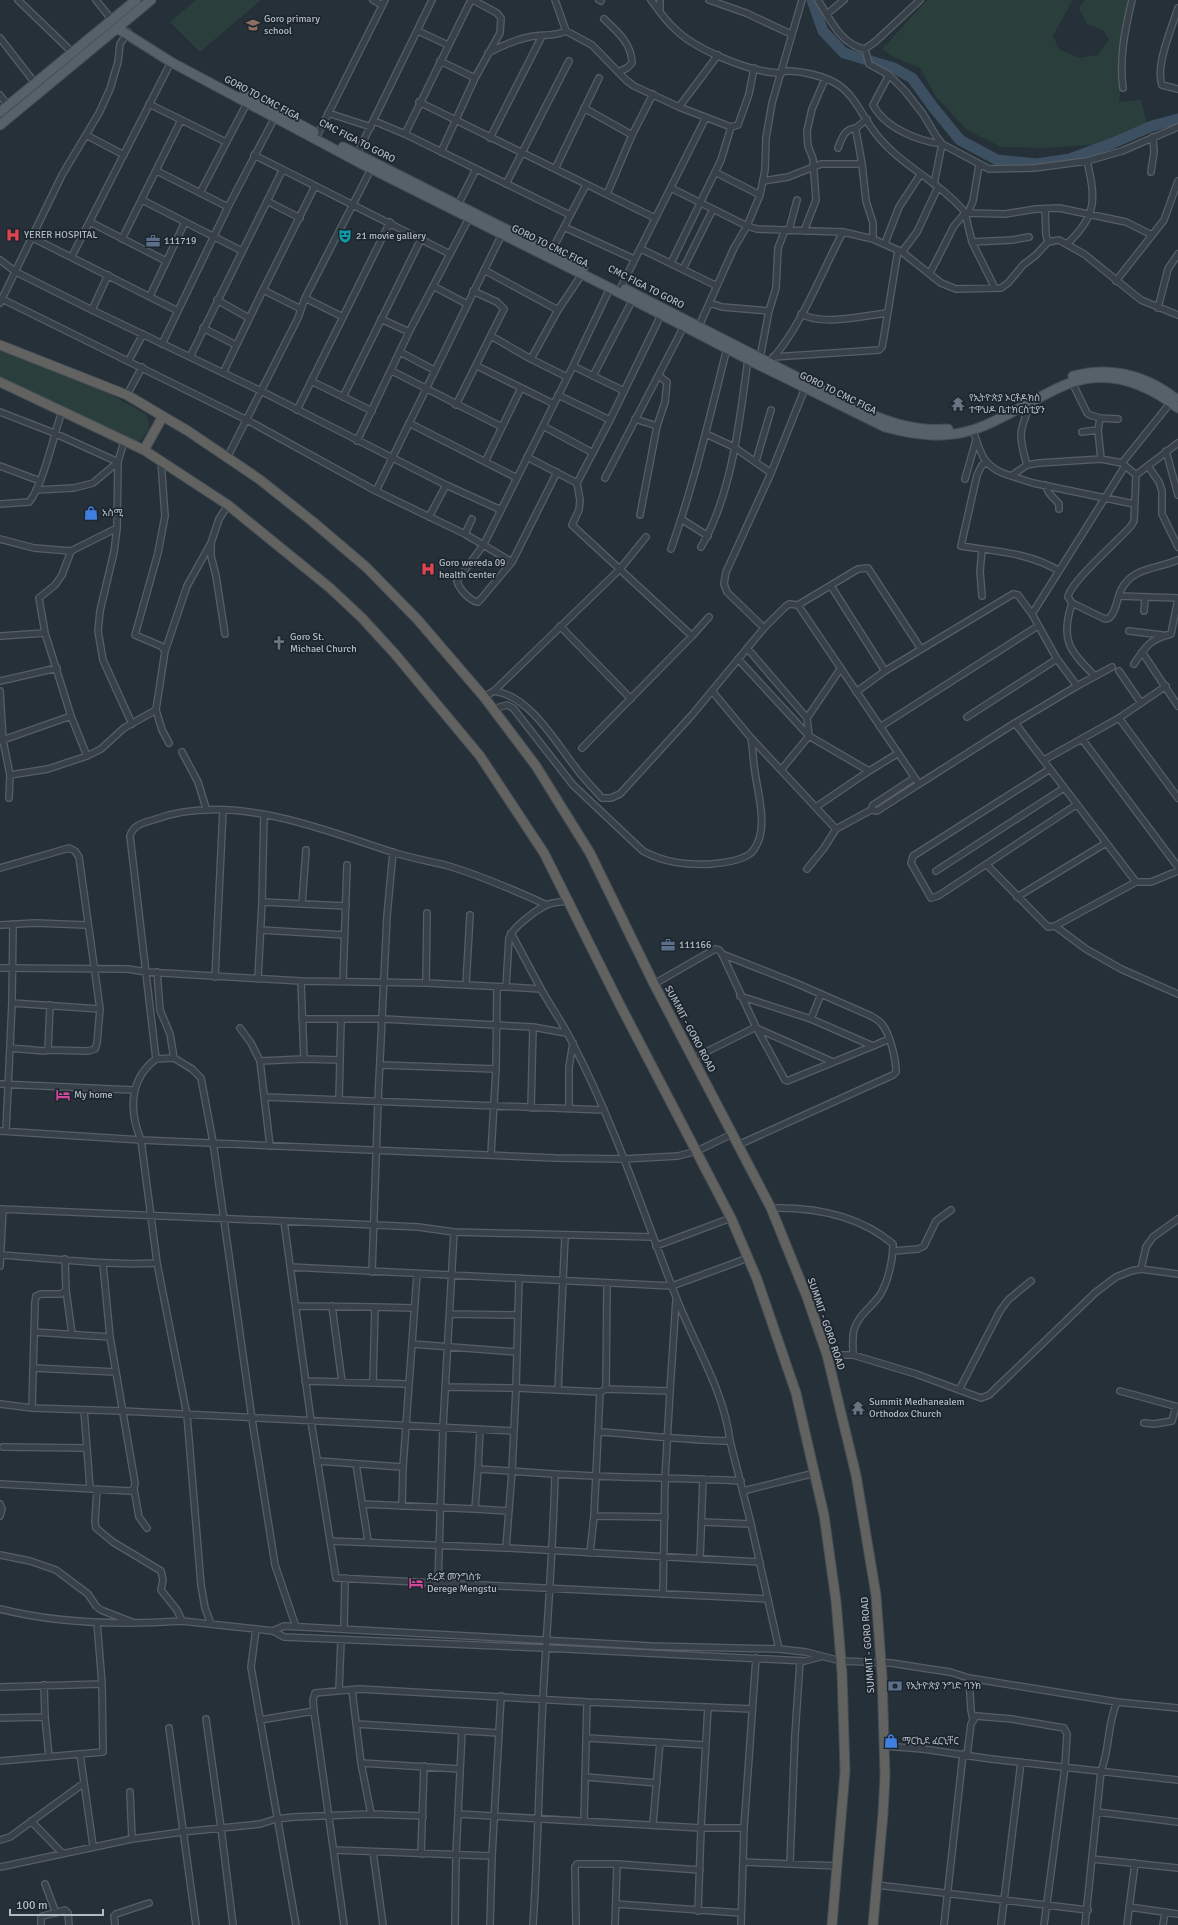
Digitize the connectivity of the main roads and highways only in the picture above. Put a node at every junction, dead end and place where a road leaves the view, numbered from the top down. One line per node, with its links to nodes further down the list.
1 (136, 0): 3 (main road)
2 (151, 0): 3 (main road)
3 (114, 21): 4 (main road, CMC FIGA TO GORO); 5 (main road); 6 (main road)
4 (128, 33): 8 (main road, CMC FIGA TO GORO); 8 (main road, GORO TO CMC FIGA)
5 (0, 112)
6 (0, 125)
7 (0, 345): 11 (highway, SUMMIT - GORO ROAD)
8 (769, 362): 10 (main road, GORO TO CMC FIGA); 10 (main road, CMC FIGA TO GORO)
9 (0, 382): 12 (highway)
10 (1176, 404)
11 (163, 416): 12 (highway); 14 (highway, SUMMIT - GORO ROAD)
12 (144, 450): 13 (highway)
13 (832, 1925)
14 (873, 1925)

